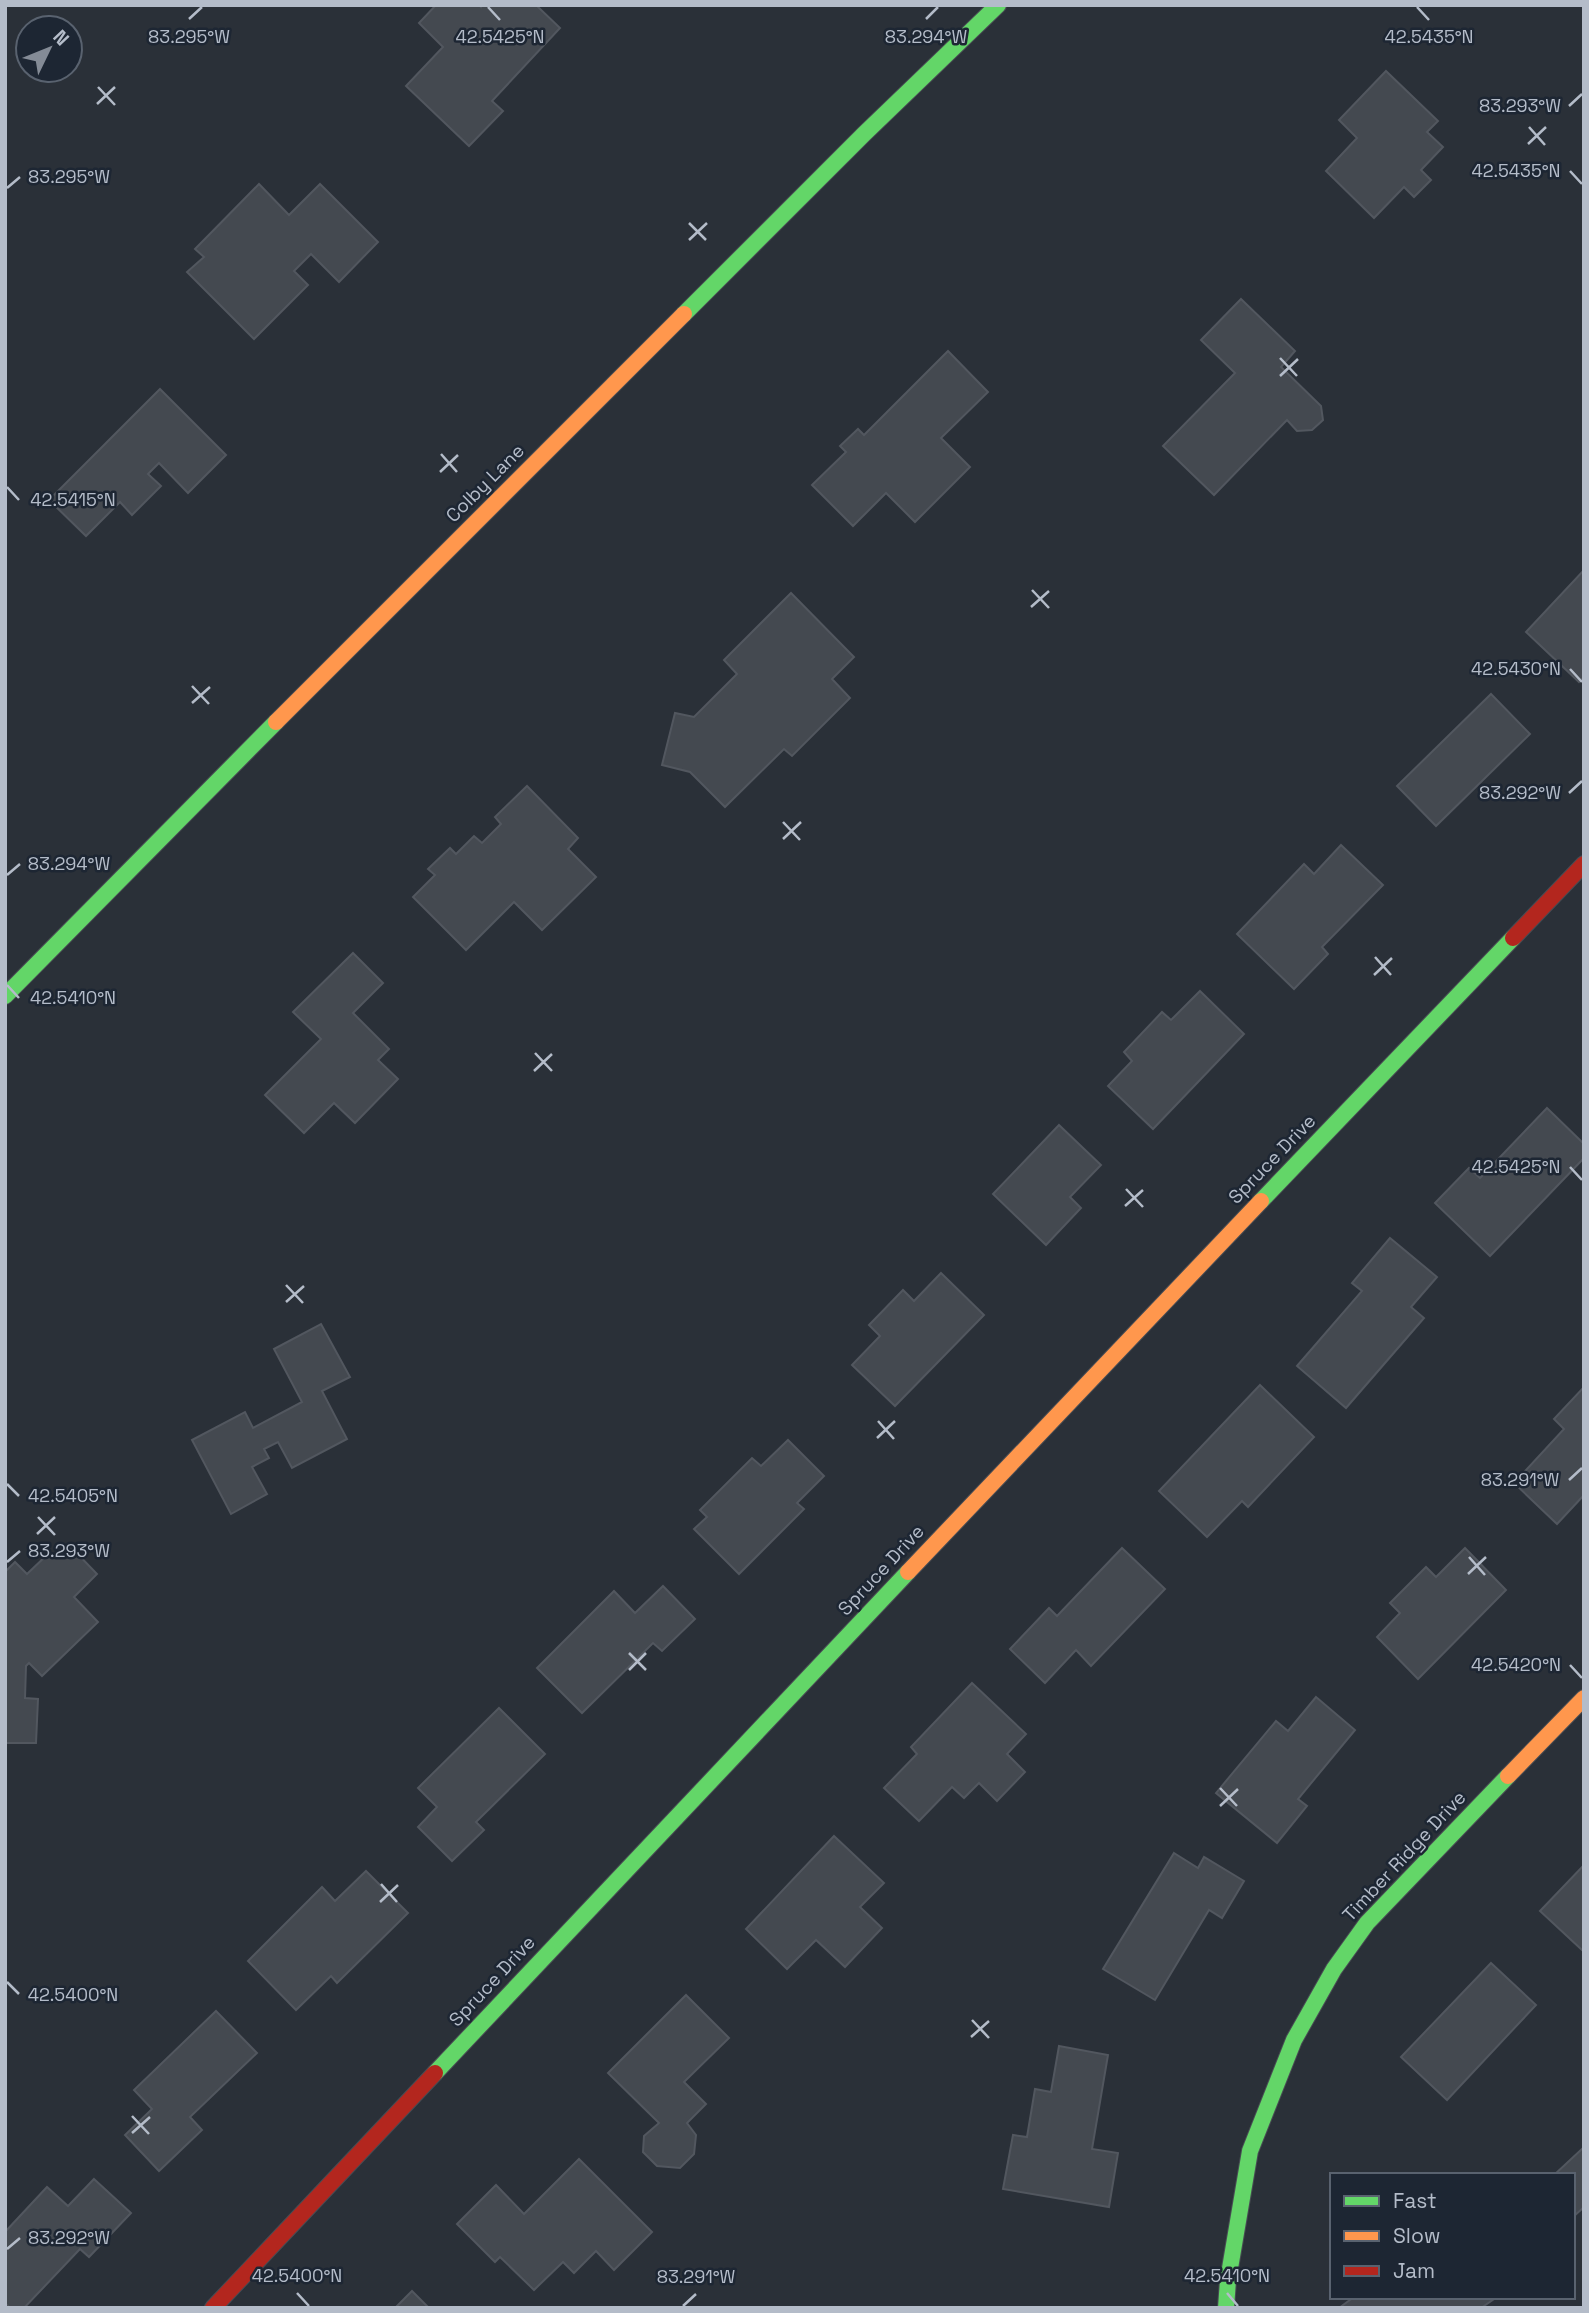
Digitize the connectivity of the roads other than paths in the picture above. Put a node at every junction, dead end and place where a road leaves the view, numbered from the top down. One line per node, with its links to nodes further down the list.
1 (998, 5): 3 (street, Colby Lane)
2 (1584, 864): 5 (street, Spruce Drive)
3 (5, 996)
4 (1584, 1698): 6 (street, Timber Ridge Drive)
5 (213, 2308)
6 (1226, 2308)

